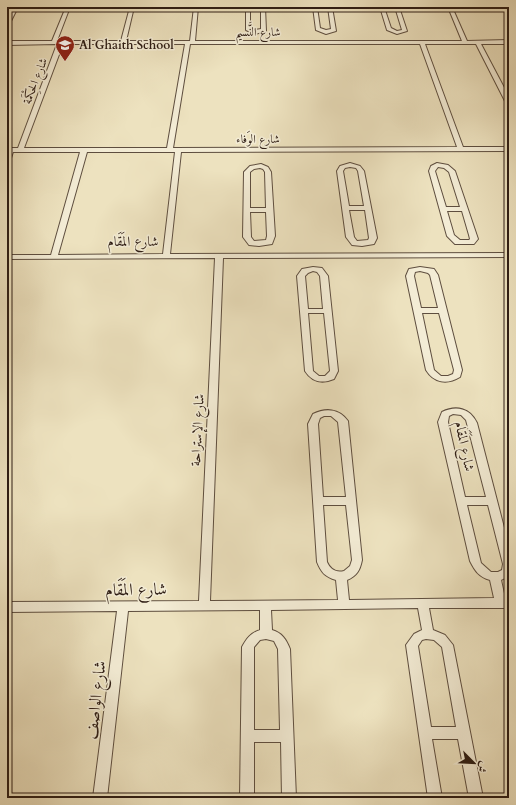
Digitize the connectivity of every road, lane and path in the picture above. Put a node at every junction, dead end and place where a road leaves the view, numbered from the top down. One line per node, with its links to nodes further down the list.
1 (68, 7): 14 (street)
2 (132, 7): 16 (street)
3 (196, 7): 17 (street)
4 (450, 7): 19 (street)
5 (16, 8): 12 (street); 13 (street)
6 (248, 8): 7 (street); 7 (street)
7 (263, 8)
8 (315, 8): 9 (street); 9 (street)
9 (330, 8)
10 (383, 8): 11 (street); 11 (street)
11 (398, 8)
12 (7, 9)
13 (7, 25)
14 (54, 42): 15 (street, شارع النَّسيم); 22 (street, شارع النَّسيم)
15 (61, 42): 16 (street, شارع النَّسيم); 27 (street, شارع الحِكْمَة)
16 (123, 42): 17 (street, شارع النَّسيم)
17 (188, 42): 18 (street, شارع النَّسيم); 29 (street)
18 (422, 42): 19 (street, شارع النَّسيم); 24 (street)
19 (465, 42): 20 (street, شارع النَّسيم)
20 (478, 42): 21 (street, شارع النَّسيم); 23 (street)
21 (509, 42)
22 (7, 43)
23 (509, 103)
24 (461, 149): 25 (street, شارع الوَفاء); 29 (street, شارع الوَفاء)
25 (509, 149)
26 (9, 150): 27 (street, شارع الوَفاء); 30 (street)
27 (20, 150): 28 (street, شارع الوَفاء)
28 (84, 150): 29 (street, شارع الوَفاء); 43 (street)
29 (174, 150): 44 (street)
30 (7, 161)
31 (346, 208): 32 (street); 32 (street); 39 (street)
32 (368, 208): 39 (street)
33 (443, 208): 34 (street); 34 (street); 37 (street)
34 (464, 209): 37 (street)
35 (247, 210): 36 (street); 36 (street); 38 (street)
36 (270, 210): 38 (street)
37 (465, 243): 40 (street)
38 (259, 244): 49 (street)
39 (362, 244): 47 (street)
40 (470, 255): 41 (street, شارع المَقَام); 48 (street, شارع المَقَام)
41 (509, 255)
42 (7, 256): 43 (street, شارع المَقَام)
43 (54, 256): 44 (street, شارع المَقَام)
44 (166, 256): 45 (street, شارع المَقَام)
45 (219, 256): 49 (street, شارع المَقَام); 65 (street, شارع الإستراحة)
46 (311, 256): 47 (street, شارع المَقَام); 49 (street, شارع المَقَام); 51 (street)
47 (365, 256): 48 (street, شارع المَقَام)
48 (417, 256): 50 (street)
49 (260, 257)
50 (420, 268): 52 (street); 55 (street)
51 (312, 269): 53 (street); 54 (street)
52 (443, 310): 55 (street); 55 (street)
53 (304, 311): 54 (street); 54 (street)
54 (328, 311)
55 (417, 311)
56 (461, 501): 57 (street); 57 (street, شارع المَقَام); 61 (street, شارع المَقَام)
57 (492, 501): 61 (street, شارع المَقَام)
58 (318, 502): 59 (street); 59 (street); 60 (street)
59 (351, 502): 60 (street)
60 (341, 576): 63 (street)
61 (495, 577): 62 (street, شارع المَقَام)
62 (505, 603): 64 (street, شارع المَقَام)
63 (344, 604): 64 (street, شارع المَقَام); 66 (street, شارع المَقَام)
64 (423, 604): 70 (street)
65 (204, 605): 66 (street, شارع المَقَام); 67 (street, شارع المَقَام)
66 (265, 605): 69 (street)
67 (123, 606): 68 (street, شارع المَقَام); 75 (street, شارع الواصف)
68 (7, 607)
69 (266, 634): 73 (street); 74 (street)
70 (428, 634): 71 (street); 72 (street)
71 (425, 733): 72 (street); 78 (street)
72 (464, 733): 79 (street)
73 (247, 736): 74 (street); 76 (street)
74 (287, 736): 77 (street)
75 (100, 798)
76 (247, 798)
77 (289, 798)
78 (435, 798)
79 (476, 798)

